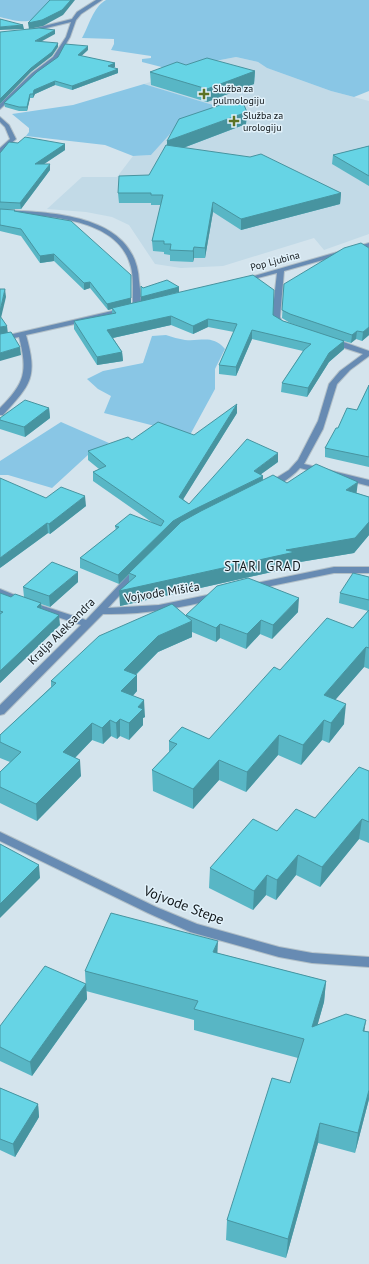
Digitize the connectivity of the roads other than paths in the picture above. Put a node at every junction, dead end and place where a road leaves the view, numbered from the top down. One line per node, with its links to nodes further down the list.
1 (100, 0): 2 (street)
2 (74, 20): 3 (street); 4 (street)
3 (23, 32)
4 (0, 107)
5 (0, 119): 6 (street)
6 (0, 151)
7 (0, 212): 12 (street)
8 (369, 245): 9 (street, Pop Ljubina)
9 (281, 270): 10 (street, Pop Ljubina); 11 (street)
10 (236, 282)
11 (294, 328)
12 (22, 334): 14 (street); 16 (street)
13 (323, 338): 15 (street)
14 (0, 339)
15 (369, 353): 17 (street)
16 (0, 413)
17 (298, 465): 18 (street); 19 (street)
18 (369, 483)
19 (263, 490)
20 (142, 567): 25 (street, Kralja Aleksandra)
21 (368, 568): 22 (street)
22 (242, 590)
23 (0, 592): 26 (street)
24 (227, 593): 25 (street, Vojvode Mišića)
25 (100, 611): 26 (street, Kralja Aleksandra)
26 (88, 624): 27 (street, Kralja Aleksandra)
27 (0, 711)
28 (0, 836): 29 (street, Vojvode Stepe)
29 (369, 962)

